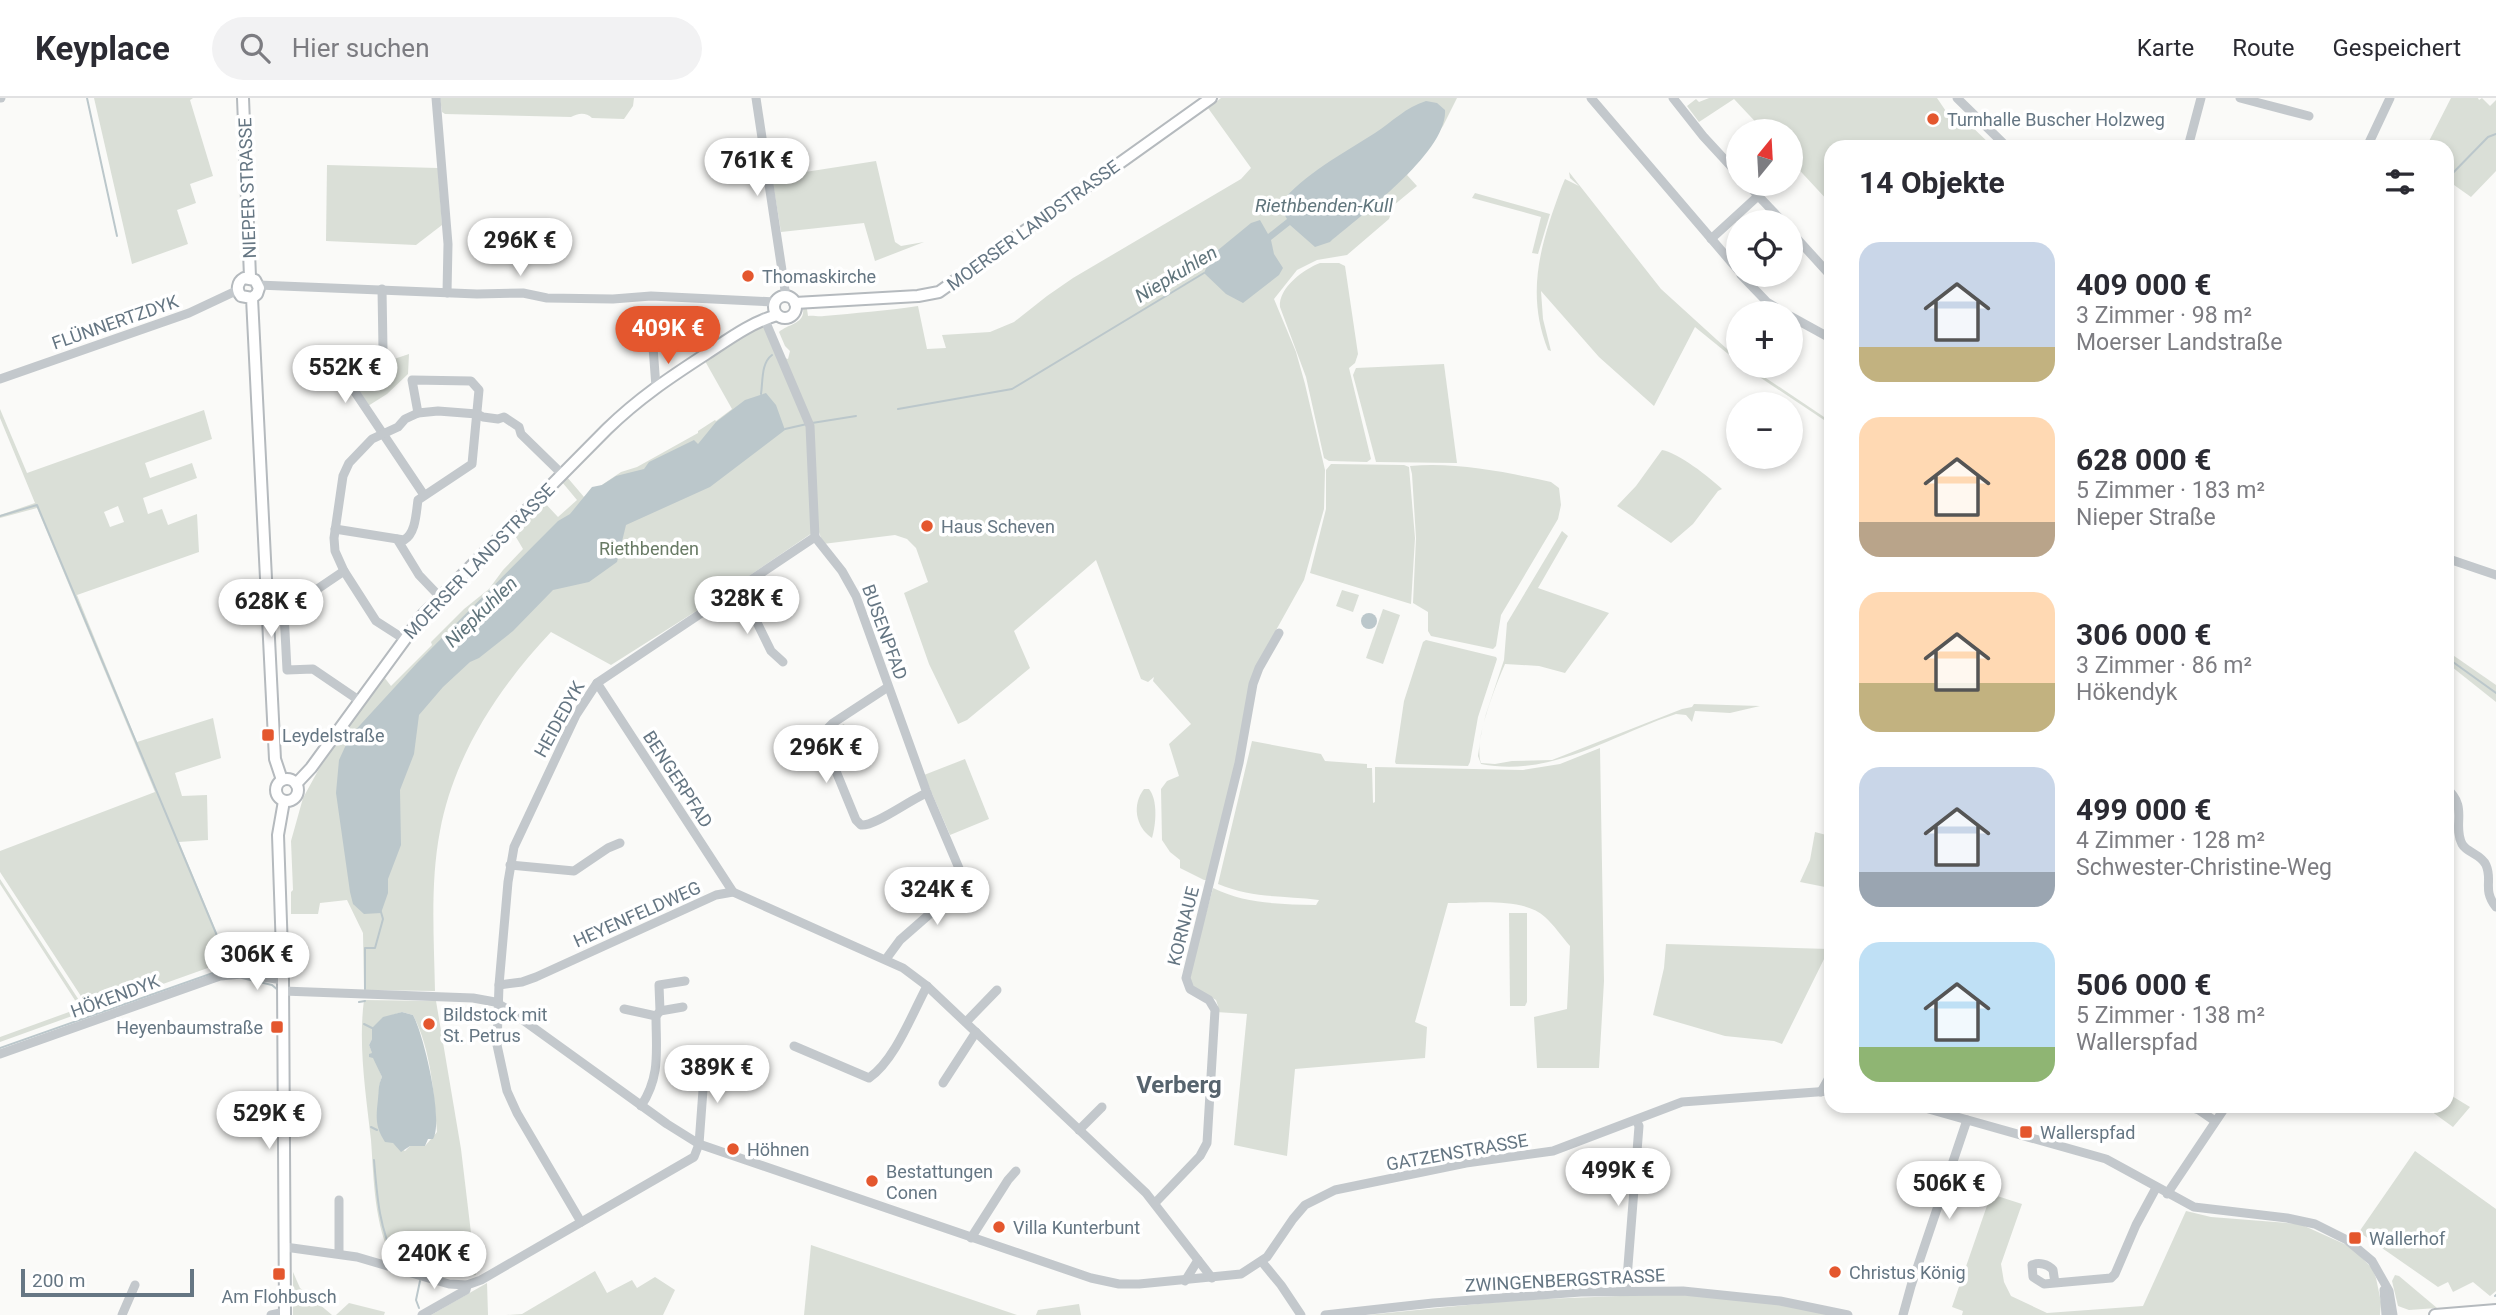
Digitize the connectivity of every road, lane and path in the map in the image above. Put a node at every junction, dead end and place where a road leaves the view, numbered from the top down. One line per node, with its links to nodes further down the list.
1 (243, 98): 23 (main road, NIEPER STRASSE)
2 (436, 98): 27 (street)
3 (757, 98): 29 (street)
4 (1211, 98): 29 (main road, MOERSER LANDSTRASSE)
5 (1606, 98): 11 (street)
6 (1673, 98): 16 (street)
7 (1957, 98): 13 (street)
8 (2201, 98): 14 (street)
9 (2240, 98): 12 (street)
10 (2390, 98): 15 (street)
11 (1594, 102): 19 (street)
12 (2309, 116)
13 (2000, 140)
14 (2190, 140)
15 (2370, 140)
16 (1726, 161)
17 (1758, 196): 18 (street); 19 (street)
18 (1771, 210)
19 (1711, 239): 21 (street)
20 (1803, 245): 22 (street)
21 (1726, 256)
22 (1824, 268)
23 (254, 281): 25 (street); 26 (main road, NIEPER STRASSE); 28 (main road, NIEPER STRASSE)
24 (1752, 287): 30 (street)
25 (382, 289): 27 (street); 36 (street)
26 (238, 290): 28 (main road); 38 (street, FLÜNNERTZDYK)
27 (447, 293): 29 (street)
28 (252, 298): 59 (main road, NIEPER STRASSE)
29 (785, 301): 31 (main road); 31 (main road)
30 (1767, 301)
31 (777, 315): 32 (main road, MOERSER LANDSTRASSE)
32 (764, 318): 39 (main road, MOERSER LANDSTRASSE); 46 (street)
33 (1803, 323): 34 (street)
34 (1824, 335)
35 (653, 347): 39 (street)
36 (383, 349)
37 (309, 373): 42 (street)
38 (0, 379)
39 (656, 387): 43 (main road, MOERSER LANDSTRASSE)
40 (418, 413): 41 (street); 41 (street); 42 (street)
41 (477, 414): 43 (street); 44 (street)
42 (382, 433): 44 (street); 45 (street)
43 (562, 474): 52 (main road, MOERSER LANDSTRASSE)
44 (424, 495): 47 (street)
45 (335, 528): 47 (street); 49 (street)
46 (815, 537): 51 (street, HEIDEDYK); 57 (street, BUSENPFAD)
47 (397, 540): 52 (street)
48 (2454, 561): 50 (street)
49 (344, 571): 54 (street); 58 (street)
50 (2496, 575)
51 (740, 587): 55 (street); 56 (street, HEIDEDYK)
52 (440, 597): 54 (main road, MOERSER LANDSTRASSE)
53 (1279, 632): 101 (street, KORNAUE)
54 (404, 639): 58 (main road, MOERSER LANDSTRASSE)
55 (783, 662)
56 (597, 683): 65 (street, HEIDEDYK); 66 (street, BENGERPFAD)
57 (888, 687): 61 (street, BUSENPFAD); 61 (street)
58 (360, 701): 60 (main road, MOERSER LANDSTRASSE)
59 (282, 780): 60 (main road); 63 (main road)
60 (296, 784): 63 (main road)
61 (927, 793): 68 (street, BUSENPFAD)
62 (2454, 794): 67 (street)
63 (284, 801): 70 (main road)
64 (620, 843): 65 (street)
65 (510, 865): 71 (street, HEIDEDYK)
66 (733, 892): 68 (street); 71 (street, HEYENFELDWEG)
67 (2496, 907)
68 (886, 960): 72 (street)
69 (685, 981): 77 (street)
70 (283, 985): 74 (street); 83 (street, HÖKENDYK); 104 (main road)
71 (499, 985): 74 (street, HEIDEDYK)
72 (927, 986): 79 (street); 82 (street)
73 (996, 990): 79 (street)
74 (499, 1004): 78 (street); 80 (street, HEIDEDYK)
75 (683, 1007): 77 (street)
76 (624, 1009): 77 (street)
77 (658, 1013): 87 (street)
78 (518, 1016): 80 (street); 87 (street)
79 (966, 1022): 81 (street)
80 (498, 1023): 102 (street, HEIDEDYK)
81 (976, 1032): 85 (street); 95 (street)
82 (794, 1046)
83 (0, 1054)
84 (705, 1063): 96 (street)
85 (943, 1083)
86 (1824, 1092): 92 (street, GATZENSTRASSE)
87 (641, 1106): 96 (street)
88 (1102, 1107): 95 (street)
89 (1942, 1113): 93 (street)
90 (2203, 1113): 94 (street)
91 (2221, 1113): 94 (street)
92 (1636, 1120): 107 (street, GATZENSTRASSE); 114 (street)
93 (1967, 1120): 98 (street); 123 (street)
94 (2215, 1121): 99 (street)
95 (1079, 1130): 101 (street)
96 (699, 1144): 102 (street); 103 (street)
97 (1016, 1171): 103 (street)
98 (2156, 1188): 99 (street); 110 (street)
99 (2167, 1194): 111 (street)
100 (339, 1200): 105 (street)
101 (1155, 1203): 106 (street)
102 (581, 1222): 113 (street)
103 (971, 1238): 109 (street)
104 (285, 1247): 105 (street); 116 (main road)
105 (339, 1253): 113 (street)
106 (1198, 1261): 108 (street); 109 (street)
107 (1262, 1262): 108 (street, GATZENSTRASSE); 120 (street)
108 (1212, 1279): 109 (street)
109 (1185, 1281)
110 (2055, 1283)
111 (2385, 1284): 124 (street); 125 (street)
112 (135, 1285): 117 (street)
113 (467, 1285): 119 (street)
114 (1626, 1292): 121 (street, ZWINGENBERGSTRASSE); 122 (street, ZWINGENBERGSTRASSE)
115 (2496, 1310): 126 (main road)
116 (285, 1314): 118 (street)
117 (122, 1315)
118 (271, 1315)
119 (422, 1315)
120 (1301, 1315)
121 (1325, 1315)
122 (1848, 1315)
123 (1903, 1315)
124 (2386, 1315)
125 (2393, 1315)
126 (2435, 1315)

